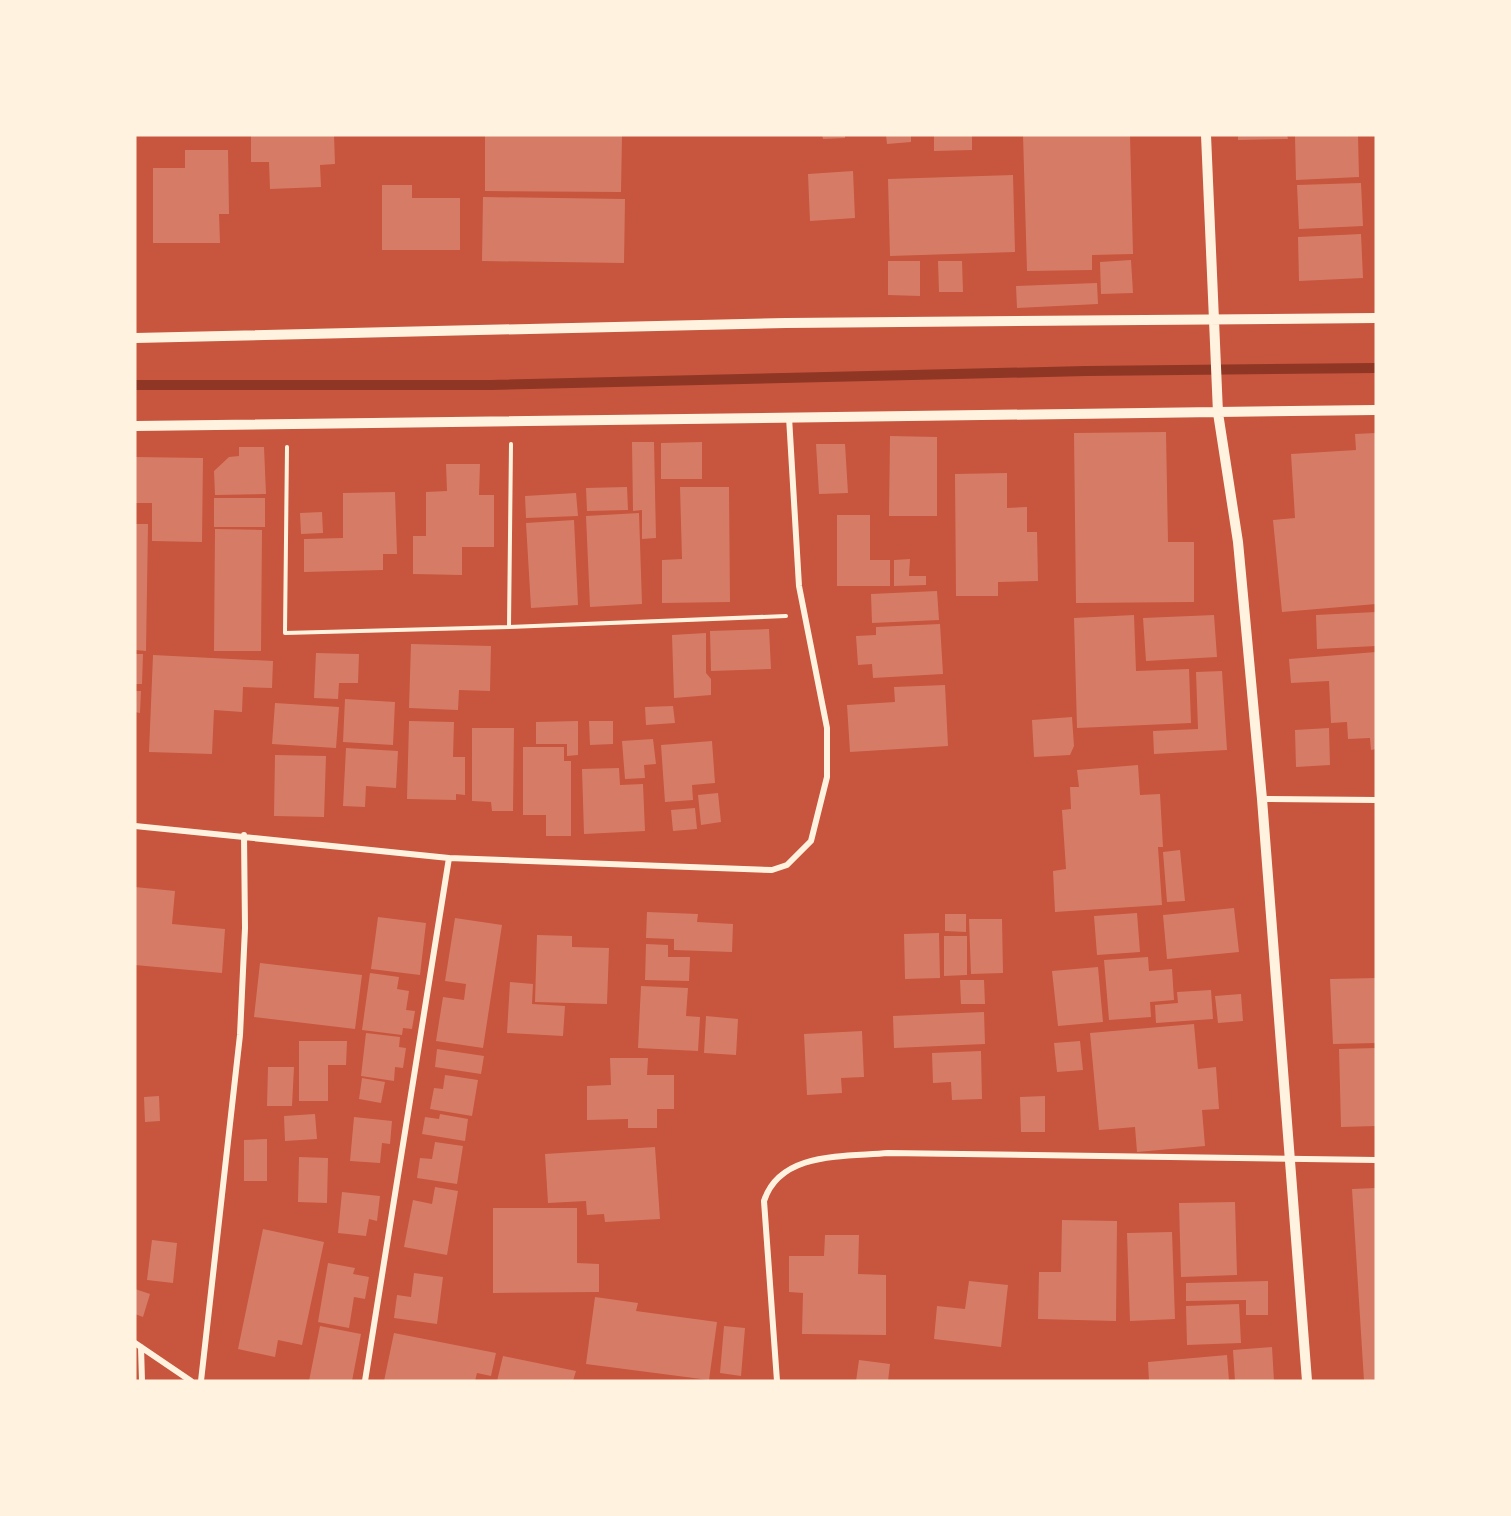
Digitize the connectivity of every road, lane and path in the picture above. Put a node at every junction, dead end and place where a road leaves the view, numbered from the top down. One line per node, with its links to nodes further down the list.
1 (1206, 135): 3 (street)
2 (1376, 318): 3 (street)
3 (1214, 326): 4 (street); 6 (street)
4 (135, 338)
5 (1376, 410): 6 (street)
6 (1218, 412): 7 (street); 13 (street)
7 (789, 417): 8 (street); 11 (street)
8 (511, 419): 9 (street); 12 (path)
9 (288, 424): 10 (street); 12 (path)
10 (135, 426)
11 (805, 615): 12 (path); 17 (street)
12 (509, 627)
13 (1263, 799): 14 (street); 19 (street)
14 (1376, 800)
15 (135, 826): 16 (street)
16 (243, 835): 17 (street); 23 (street)
17 (449, 858): 24 (street)
18 (1376, 1160): 19 (street)
19 (1290, 1161): 25 (street); 26 (street)
20 (138, 1345): 21 (street); 22 (street)
21 (142, 1381)
22 (191, 1381)
23 (201, 1381)
24 (365, 1381)
25 (777, 1381)
26 (1307, 1381)

